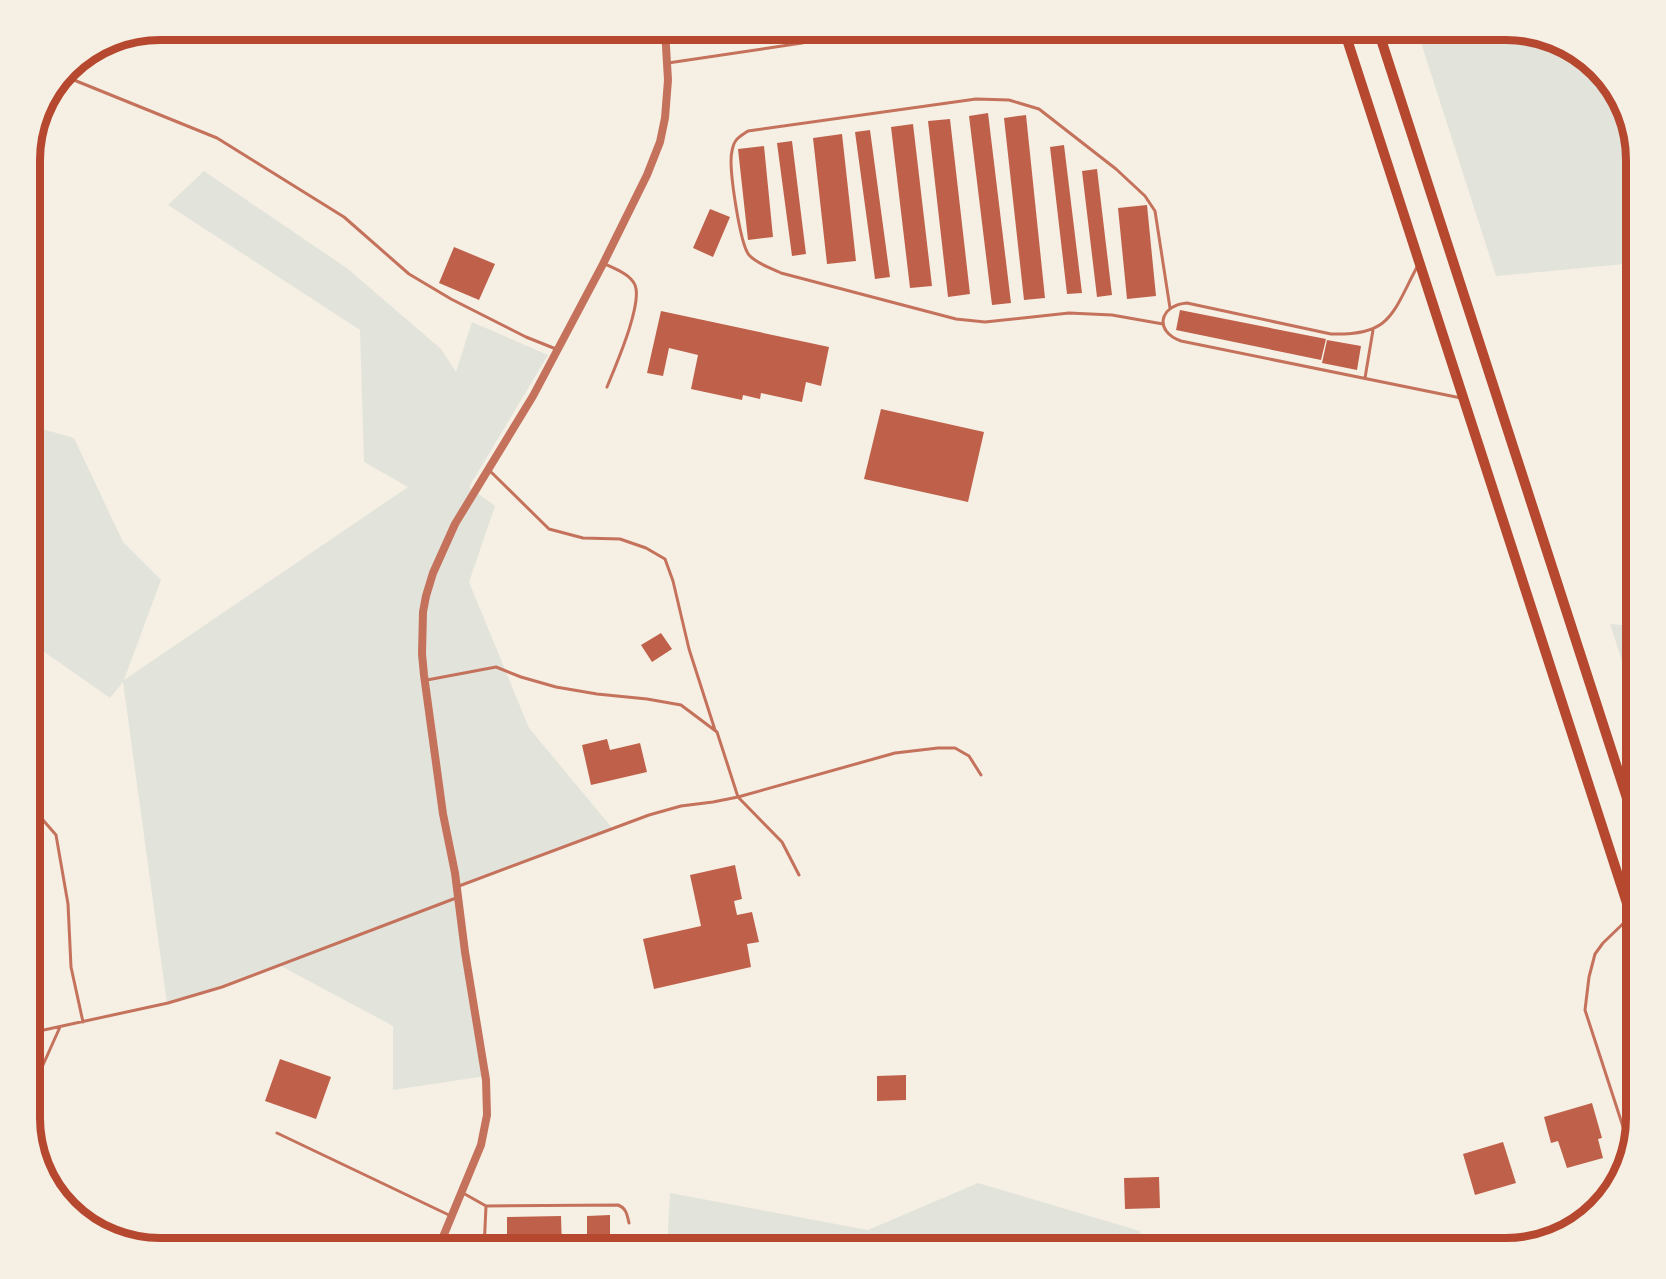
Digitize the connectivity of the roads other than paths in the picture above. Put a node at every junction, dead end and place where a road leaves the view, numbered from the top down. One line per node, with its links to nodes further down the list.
1 (666, 40): 5 (street)
2 (810, 40): 5 (lane)
3 (1347, 40): 7 (highway)
4 (1381, 40): 20 (highway)
5 (667, 63): 8 (street)
6 (72, 79): 12 (lane)
7 (1420, 262): 11 (lane); 15 (highway)
8 (603, 264): 12 (street); 14 (lane)
9 (1170, 308): 10 (lane); 10 (lane); 11 (lane)
10 (1163, 324): 13 (lane)
11 (1374, 330): 13 (lane)
12 (558, 349): 16 (street)
13 (1365, 378): 15 (lane)
14 (607, 387)
15 (1464, 398): 26 (highway)
16 (489, 469): 17 (street); 18 (lane)
17 (424, 681): 18 (lane); 24 (street)
18 (716, 731): 21 (lane)
19 (981, 775): 21 (lane)
20 (1626, 795)
21 (738, 797): 23 (lane); 24 (lane)
22 (41, 818): 28 (lane)
23 (799, 875)
24 (457, 886): 25 (street)
25 (458, 898): 28 (lane); 34 (street)
26 (1626, 900)
27 (1626, 921): 32 (lane)
28 (84, 1022): 29 (lane)
29 (60, 1027): 30 (lane); 31 (lane)
30 (41, 1031)
31 (41, 1069)
32 (1624, 1131)
33 (277, 1133): 36 (lane)
34 (462, 1192): 35 (lane); 36 (street)
35 (486, 1206): 37 (lane); 39 (lane)
36 (452, 1216): 38 (street)
37 (629, 1222)
38 (443, 1238)
39 (485, 1238)

